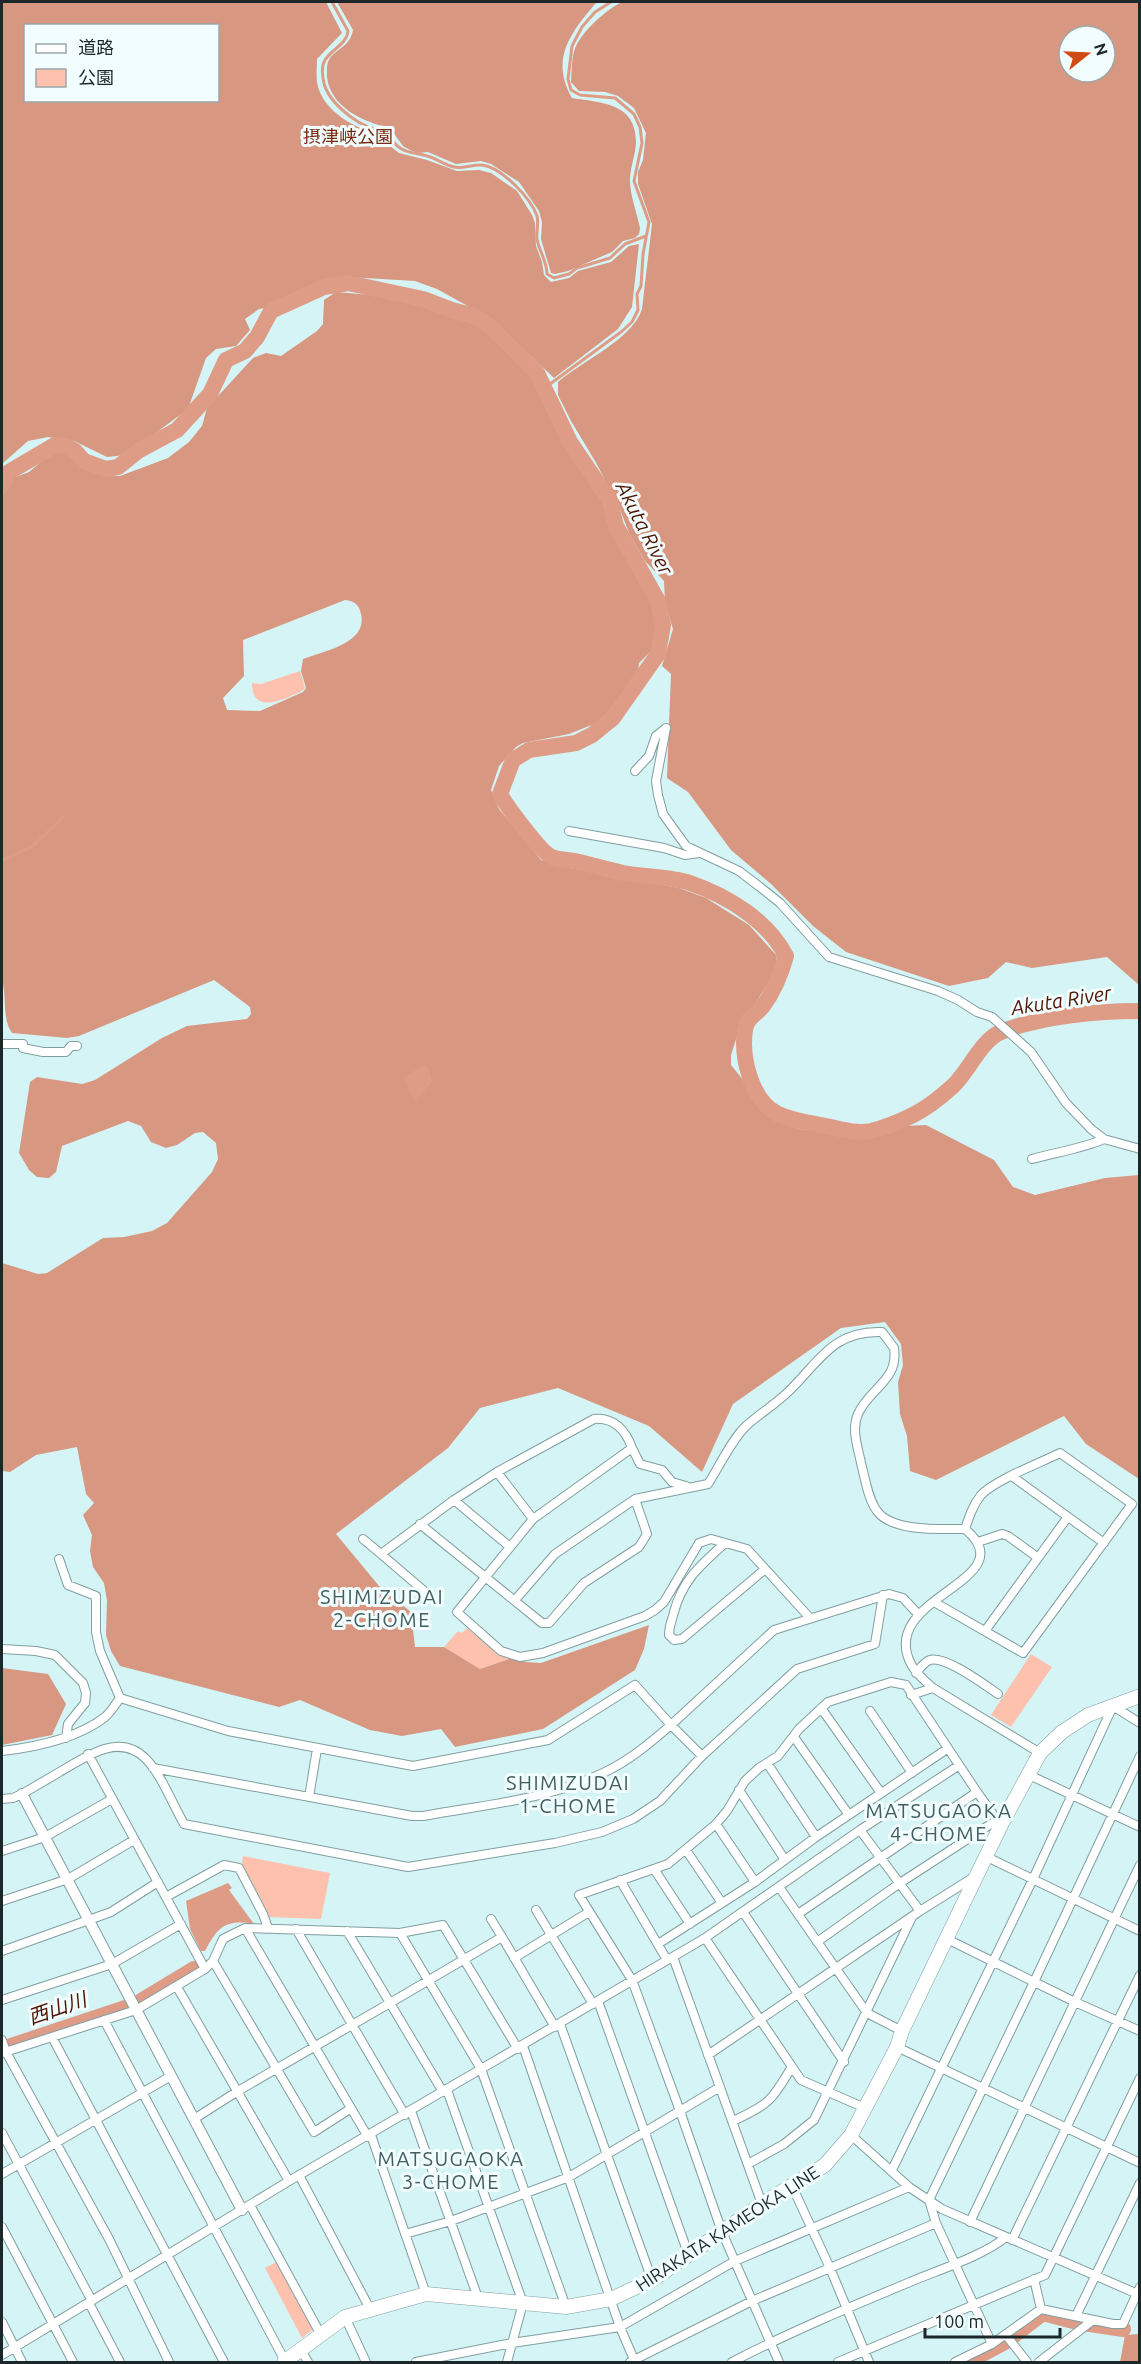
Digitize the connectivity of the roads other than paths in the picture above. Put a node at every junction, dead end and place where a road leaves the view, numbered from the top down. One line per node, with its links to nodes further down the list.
1 (635, 771): 3 (street)
2 (569, 831): 3 (street)
3 (699, 854): 6 (street)
4 (2, 1044): 5 (street)
5 (77, 1046)
6 (1104, 1139): 7 (street); 8 (street)
7 (1140, 1149)
8 (1032, 1159)
9 (632, 1448): 10 (street); 12 (street); 16 (street)
10 (497, 1472): 14 (street); 16 (street)
11 (1013, 1477): 15 (street); 18 (street); 22 (street)
12 (687, 1487): 13 (street); 18 (street)
13 (634, 1499): 31 (street); 31 (street)
14 (454, 1500): 17 (street); 23 (street)
15 (1067, 1518): 22 (street); 25 (street)
16 (533, 1519): 23 (street)
17 (420, 1524): 24 (street); 28 (street)
18 (965, 1529): 20 (street)
19 (363, 1539): 24 (street)
20 (978, 1542): 25 (street); 32 (street)
21 (726, 1543): 27 (street); 27 (street); 28 (street)
22 (1104, 1544): 35 (street)
23 (510, 1547): 28 (street)
24 (381, 1554): 30 (street)
25 (1037, 1557): 35 (street)
26 (59, 1559): 42 (street)
27 (764, 1570): 34 (street)
28 (484, 1577): 31 (street)
29 (883, 1595): 33 (street); 34 (street); 55 (street)
30 (430, 1596)
31 (515, 1600)
32 (934, 1602): 33 (street); 35 (street)
33 (918, 1614): 37 (street)
34 (810, 1618): 47 (street)
35 (985, 1631)
36 (2, 1649): 49 (street)
37 (916, 1673): 38 (street); 39 (street)
38 (933, 1688): 40 (street); 53 (street)
39 (998, 1694)
40 (911, 1695): 44 (street); 51 (street)
41 (1140, 1696): 43 (main road, HIRAKATA KAMEOKA LINE)
42 (120, 1698): 49 (street); 50 (street)
43 (1113, 1706): 46 (street); 53 (main road, HIRAKATA KAMEOKA LINE); 66 (street)
44 (822, 1708): 48 (street); 64 (street)
45 (870, 1711): 60 (street)
46 (1140, 1723)
47 (671, 1725): 50 (street); 55 (street); 67 (street)
48 (794, 1737): 57 (street); 71 (street)
49 (66, 1738): 52 (street)
50 (317, 1749): 67 (street)
51 (947, 1749): 58 (street); 60 (street)
52 (2, 1751)
53 (1040, 1753): 61 (main road, HIRAKATA KAMEOKA LINE)
54 (88, 1754): 59 (street); 65 (street); 69 (street)
55 (702, 1756): 59 (street)
56 (1140, 1756): 70 (street)
57 (766, 1763): 62 (street); 77 (street)
58 (958, 1766): 63 (street); 75 (street)
59 (153, 1768): 67 (street)
60 (912, 1773): 64 (street)
61 (1027, 1774): 66 (street); 72 (main road, HIRAKATA KAMEOKA LINE)
62 (739, 1790): 73 (street); 83 (street)
63 (976, 1792): 72 (street); 82 (street)
64 (881, 1793): 71 (street)
65 (22, 1794): 68 (street); 76 (street)
66 (1072, 1795): 70 (street); 88 (street)
67 (309, 1797)
68 (2, 1799)
69 (112, 1799): 76 (street); 78 (street)
70 (1112, 1814): 74 (street); 95 (street)
71 (849, 1815): 77 (street)
72 (1000, 1821): 81 (main road, HIRAKATA KAMEOKA LINE); 92 (street)
73 (716, 1824): 79 (street); 91 (street)
74 (1140, 1827)
75 (860, 1830): 82 (street); 93 (street)
76 (45, 1837): 80 (street); 87 (street)
77 (816, 1837): 83 (street)
78 (134, 1840): 87 (street); 90 (street)
79 (686, 1850): 85 (street); 97 (street)
80 (2, 1851)
81 (987, 1857): 86 (main road, HIRAKATA KAMEOKA LINE); 88 (street)
82 (882, 1858): 92 (street); 101 (street)
83 (785, 1860): 91 (street)
84 (1140, 1865): 104 (street)
85 (654, 1869): 89 (street); 107 (street)
86 (977, 1876): 102 (street); 117 (main road, HIRAKATA KAMEOKA LINE)
87 (68, 1879): 96 (street); 105 (street)
88 (1033, 1879): 95 (street); 125 (street)
89 (620, 1880): 99 (street); 119 (street)
90 (158, 1882): 94 (street); 105 (street)
91 (754, 1882): 97 (street)
92 (900, 1883): 102 (street); 118 (street)
93 (779, 1887): 100 (street); 101 (street)
94 (166, 1897): 106 (street); 109 (street)
95 (1073, 1899): 104 (street); 132 (street)
96 (2, 1901)
97 (722, 1903): 107 (street)
98 (536, 1910): 114 (street)
99 (589, 1912): 114 (street); 130 (street)
100 (743, 1912): 116 (street); 134 (street)
101 (798, 1914): 118 (street)
102 (916, 1914): 128 (street); 140 (street)
103 (491, 1919): 115 (street)
104 (1114, 1919): 112 (street); 137 (street)
105 (90, 1921): 120 (street); 126 (street)
106 (181, 1924): 126 (street); 127 (street)
107 (690, 1924): 119 (street)
108 (244, 1928): 109 (street); 124 (street); 150 (street)
109 (268, 1928): 110 (street)
110 (296, 1929): 111 (street); 144 (street)
111 (347, 1931): 113 (street); 138 (street)
112 (1140, 1931)
113 (400, 1933): 121 (street); 131 (street)
114 (551, 1936): 122 (street); 136 (street)
115 (502, 1937): 121 (street); 122 (street)
116 (705, 1938): 123 (street); 142 (street)
117 (947, 1939): 125 (street); 146 (main road, HIRAKATA KAMEOKA LINE)
118 (817, 1942): 128 (street)
119 (658, 1944): 123 (street)
120 (2, 1951)
121 (465, 1958): 131 (street); 152 (street)
122 (514, 1958): 145 (street)
123 (670, 1958): 130 (street); 154 (street)
124 (213, 1961): 127 (street); 157 (street)
125 (992, 1962): 132 (street); 159 (street)
126 (112, 1964): 135 (street); 139 (street)
127 (205, 1969): 133 (street)
128 (836, 1969): 134 (street); 140 (street)
129 (1140, 1975): 143 (street)
130 (632, 1980): 136 (street); 171 (street)
131 (428, 1981): 138 (street); 158 (street)
132 (1034, 1982): 137 (street); 163 (street)
133 (177, 1987): 139 (street); 164 (street)
134 (799, 1994): 142 (street); 155 (street)
135 (2, 2000)
136 (596, 2002): 145 (street); 177 (street)
137 (1075, 2002): 143 (street); 169 (street)
138 (390, 2004): 144 (street); 165 (street)
139 (136, 2010): 141 (street); 160 (street)
140 (867, 2013): 146 (street); 155 (street)
141 (104, 2020): 148 (street); 166 (street)
142 (760, 2020): 154 (street); 156 (street)
143 (1117, 2020): 147 (street); 176 (street)
144 (351, 2025): 150 (street); 172 (street)
145 (557, 2025): 152 (street); 183 (street)
146 (902, 2031): 151 (main road, HIRAKATA KAMEOKA LINE)
147 (1140, 2031)
148 (52, 2037): 153 (street); 174 (street)
149 (2, 2040): 153 (street)
150 (314, 2047): 157 (street); 170 (street)
151 (897, 2047): 159 (street); 168 (main road, HIRAKATA KAMEOKA LINE)
152 (520, 2048): 158 (street); 190 (street)
153 (4, 2053): 181 (street)
154 (708, 2055): 162 (street)
155 (844, 2062): 167 (street)
156 (792, 2068): 167 (street); 175 (street)
157 (276, 2069): 164 (street); 170 (street)
158 (481, 2069): 165 (street); 195 (street)
159 (942, 2069): 163 (street); 187 (street)
160 (171, 2076): 166 (street); 173 (street)
161 (1140, 2078): 182 (street)
162 (720, 2087): 171 (street); 175 (street)
163 (982, 2089): 169 (street); 196 (street)
164 (238, 2091): 173 (street); 191 (street)
165 (445, 2091): 172 (street); 199 (street)
166 (142, 2092): 174 (street); 204 (street)
167 (829, 2093): 168 (street); 186 (street)
168 (865, 2108): 179 (main road, HIRAKATA KAMEOKA LINE)
169 (1024, 2108): 176 (street); 201 (street)
170 (351, 2109): 180 (street)
171 (681, 2111): 177 (street); 206 (street)
172 (408, 2113): 180 (street); 200 (street)
173 (194, 2119): 198 (street)
174 (95, 2121): 181 (street); 209 (street)
175 (733, 2121): 186 (street)
176 (1066, 2128): 182 (street); 208 (street)
177 (645, 2131): 183 (street); 210 (street)
178 (2, 2133): 185 (street)
179 (851, 2135): 187 (street); 193 (main road, HIRAKATA KAMEOKA LINE)
180 (370, 2136): 189 (street); 207 (street)
181 (54, 2144): 185 (street); 217 (street)
182 (1107, 2148): 184 (street); 211 (street)
183 (607, 2154): 190 (street); 218 (street)
184 (1140, 2163)
185 (19, 2164): 188 (street); 224 (street)
186 (748, 2164): 197 (street)
187 (892, 2170): 194 (street)
188 (2, 2174)
189 (299, 2175): 191 (street); 228 (street)
190 (569, 2177): 195 (street); 222 (street)
191 (289, 2181): 198 (street)
192 (1140, 2183): 215 (street)
193 (792, 2186): 197 (main road, HIRAKATA KAMEOKA LINE); 205 (street)
194 (909, 2187): 196 (street); 205 (street)
195 (526, 2193): 199 (street); 227 (street)
196 (929, 2200): 201 (street); 202 (street)
197 (762, 2204): 206 (main road, HIRAKATA KAMEOKA LINE)
198 (246, 2207): 204 (street); 238 (street)
199 (490, 2207): 200 (street); 225 (street)
200 (451, 2221): 207 (street); 221 (street)
201 (970, 2222): 208 (street)
202 (936, 2223): 213 (street); 214 (street)
203 (2, 2227): 235 (street)
204 (213, 2227): 209 (street); 251 (street)
205 (812, 2227): 212 (street); 214 (street)
206 (722, 2232): 210 (main road, HIRAKATA KAMEOKA LINE); 212 (street)
207 (405, 2234): 220 (street)
208 (1009, 2239): 211 (street); 213 (street)
209 (168, 2254): 217 (street); 250 (street)
210 (689, 2256): 218 (main road, HIRAKATA KAMEOKA LINE)
211 (1053, 2259): 215 (street); 216 (street)
212 (735, 2261): 223 (street); 236 (street)
213 (955, 2264): 226 (street); 229 (street)
214 (830, 2268): 223 (street); 229 (street)
215 (1094, 2276): 219 (street); 231 (street)
216 (1034, 2279): 226 (street); 230 (street)
217 (127, 2280): 224 (street); 249 (street)
218 (652, 2280): 222 (main road, HIRAKATA KAMEOKA LINE)
219 (1138, 2292): 233 (street)
220 (426, 2294): 221 (main road, HIRAKATA KAMEOKA LINE); 228 (main road, HIRAKATA KAMEOKA LINE)
221 (478, 2298): 225 (main road, HIRAKATA KAMEOKA LINE)
222 (611, 2299): 227 (main road, HIRAKATA KAMEOKA LINE); 236 (street)
223 (752, 2301): 240 (street); 256 (street)
224 (90, 2302): 235 (street); 248 (street)
225 (523, 2303): 227 (main road, HIRAKATA KAMEOKA LINE); 239 (street)
226 (973, 2304): 241 (street); 244 (street)
227 (566, 2307)
228 (370, 2309): 232 (main road, HIRAKATA KAMEOKA LINE)
229 (847, 2309): 240 (street); 244 (street)
230 (1041, 2309): 231 (street); 237 (street)
231 (1076, 2316): 233 (street)
232 (345, 2317): 238 (main road, HIRAKATA KAMEOKA LINE); 253 (street)
233 (1093, 2320): 263 (street)
234 (2, 2322): 242 (street)
235 (52, 2324): 242 (street); 247 (street)
236 (620, 2327): 239 (street); 256 (street)
237 (1006, 2335): 241 (street); 262 (street)
238 (321, 2336): 243 (main road, HIRAKATA KAMEOKA LINE)
239 (512, 2343): 254 (street); 255 (street)
240 (770, 2343): 257 (street); 258 (street)
241 (992, 2344): 261 (street)
242 (14, 2347): 245 (street); 246 (street)
243 (301, 2350): 251 (main road, HIRAKATA KAMEOKA LINE); 252 (street)
244 (864, 2351): 259 (street); 260 (street)
245 (2, 2355)
246 (22, 2362)
247 (73, 2362)
248 (120, 2362)
249 (169, 2362)
250 (224, 2362)
251 (284, 2362)
252 (308, 2362)
253 (366, 2362)
254 (416, 2362)
255 (507, 2362)
256 (633, 2362)
257 (732, 2362)
258 (779, 2362)
259 (838, 2362)
260 (869, 2362)
261 (955, 2362)
262 (1027, 2362)
263 (1039, 2362)

